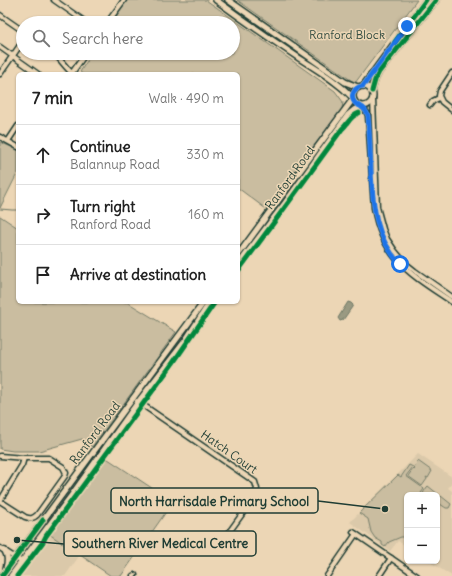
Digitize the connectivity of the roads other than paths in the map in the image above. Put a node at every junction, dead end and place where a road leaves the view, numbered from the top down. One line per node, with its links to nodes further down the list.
1 (54, 0): 8 (street)
2 (124, 0): 9 (street)
3 (216, 0): 10 (main road)
4 (228, 0): 25 (main road)
5 (426, 0): 25 (main road)
6 (436, 0): 26 (main road)
7 (0, 15): 12 (street)
8 (77, 16)
9 (112, 16)
10 (239, 16)
11 (240, 17): 27 (main road)
12 (16, 26)
13 (0, 47): 15 (street)
14 (16, 52): 15 (street)
15 (13, 56): 16 (street); 24 (street)
16 (16, 58)
17 (19, 60): 20 (street)
18 (61, 60): 21 (street)
19 (81, 60): 22 (street)
20 (35, 72)
21 (72, 72)
22 (74, 72)
23 (452, 73): 28 (street)
24 (0, 74)
25 (360, 86): 26 (main road); 27 (main road)
26 (372, 91): 29 (main road)
27 (352, 98): 31 (main road); 37 (main road, Ranford Road)
28 (439, 98): 30 (street); 32 (street)
29 (373, 99): 31 (main road); 39 (street)
30 (430, 105)
31 (361, 107): 38 (main road, Ranford Road); 39 (street)
32 (452, 110)
33 (16, 129): 35 (street)
34 (0, 137): 35 (street)
35 (8, 141): 36 (street)
36 (16, 146)
37 (240, 252)
38 (240, 262)
39 (432, 286): 40 (street); 41 (street)
40 (452, 297)
41 (452, 302)
42 (203, 304): 44 (main road, Ranford Road)
43 (209, 304): 44 (main road, Ranford Road)
44 (136, 400): 48 (street, Hatch Court); 50 (main road, Ranford Road); 52 (main road, Ranford Road)
45 (0, 456): 46 (street)
46 (24, 458): 47 (street); 47 (street)
47 (0, 501)
48 (222, 542)
49 (2, 549): 50 (street); 53 (main road)
50 (16, 558): 52 (street); 53 (main road, Ranford Road)
51 (391, 558): 55 (street); 56 (street); 57 (street)
52 (22, 562): 54 (main road, Ranford Road)
53 (3, 574)
54 (12, 576)
55 (327, 576)
56 (379, 576)
57 (417, 576)

